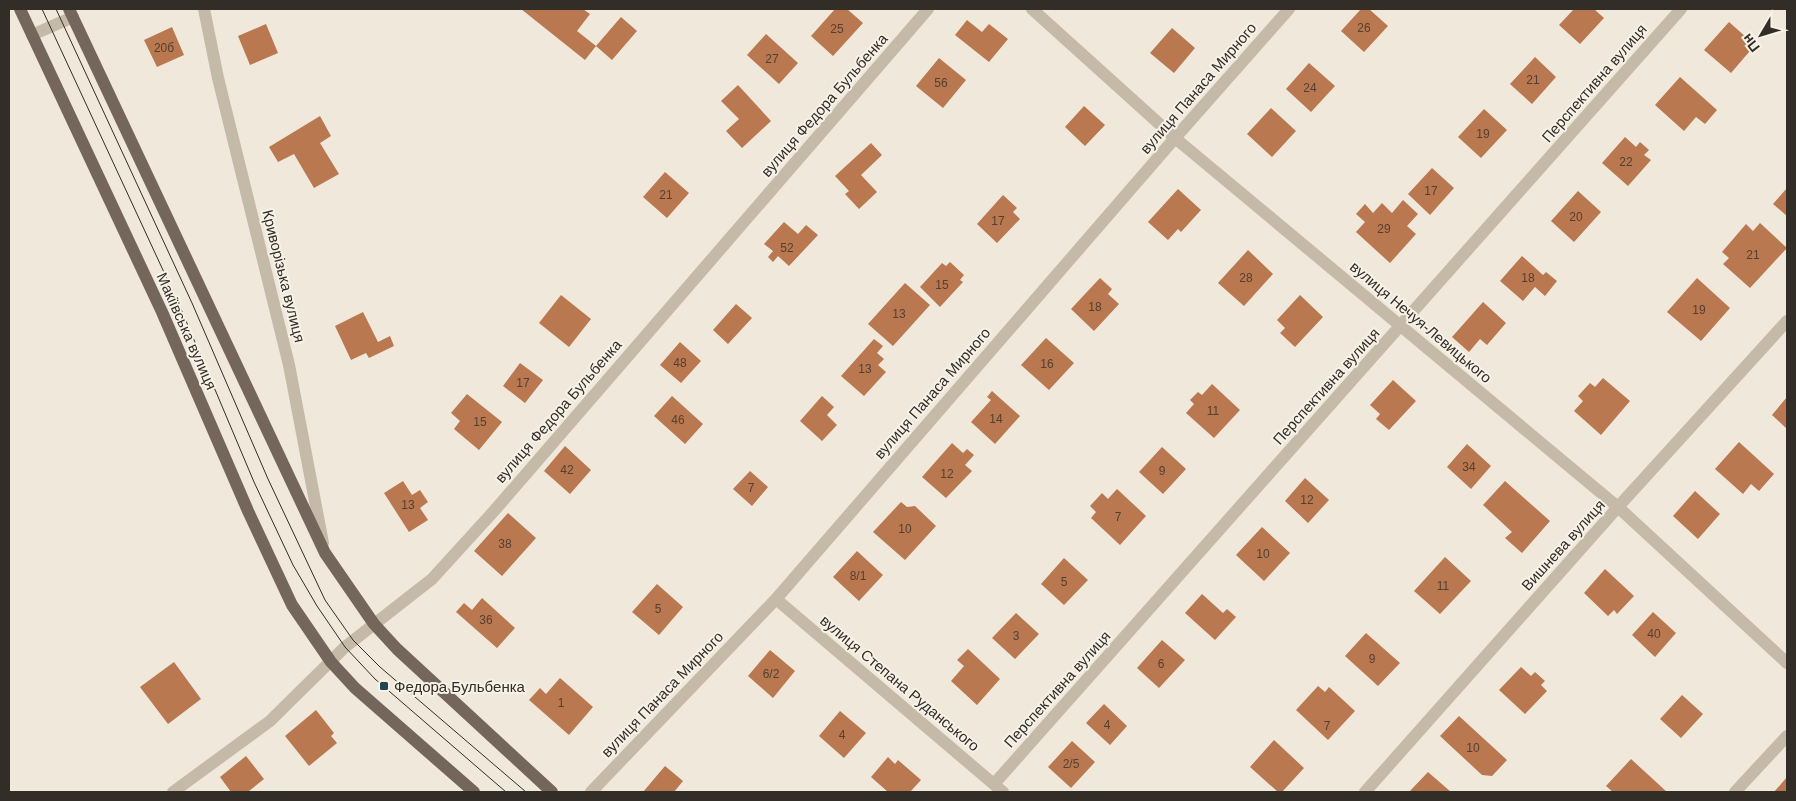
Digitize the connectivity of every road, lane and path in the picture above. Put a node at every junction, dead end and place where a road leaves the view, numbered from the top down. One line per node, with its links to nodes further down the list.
1 (20, 9): 8 (main road, Макіївська вулиця)
2 (204, 9): 13 (street, Криворізька вулиця)
3 (928, 9): 15 (street, вулиця Федора Бульбенка)
4 (1032, 9): 9 (street, вулиця Нечуя-Левицького)
5 (1289, 9): 9 (street, вулиця Панаса Мирного)
6 (1681, 9): 11 (street, Перспективна вулиця)
7 (71, 13): 8 (street); 13 (main road, Макіївська вулиця)
8 (32, 35): 16 (main road, Макіївська вулиця)
9 (1175, 138): 11 (street, вулиця Нечуя-Левицького); 14 (street, вулиця Панаса Мирного)
10 (1787, 321): 12 (street, Вишнева вулиця)
11 (1401, 327): 12 (street, вулиця Нечуя-Левицького); 19 (street, Перспективна вулиця)
12 (1618, 507): 17 (street, вулиця Нечуя-Левицького); 24 (street, Вишнева вулиця)
13 (325, 553): 15 (main road, Макіївська вулиця)
14 (776, 599): 19 (street, вулиця Степана Руданського); 23 (street, вулиця Панаса Мирного)
15 (374, 624): 16 (street, вулиця Федора Бульбенка); 22 (main road)
16 (331, 662): 20 (street, вулиця Федора Бульбенка); 21 (main road)
17 (1787, 663)
18 (1787, 736): 25 (street)
19 (999, 788)
20 (172, 792)
21 (474, 792)
22 (552, 792)
23 (591, 792)
24 (1365, 792)
25 (1735, 792)

